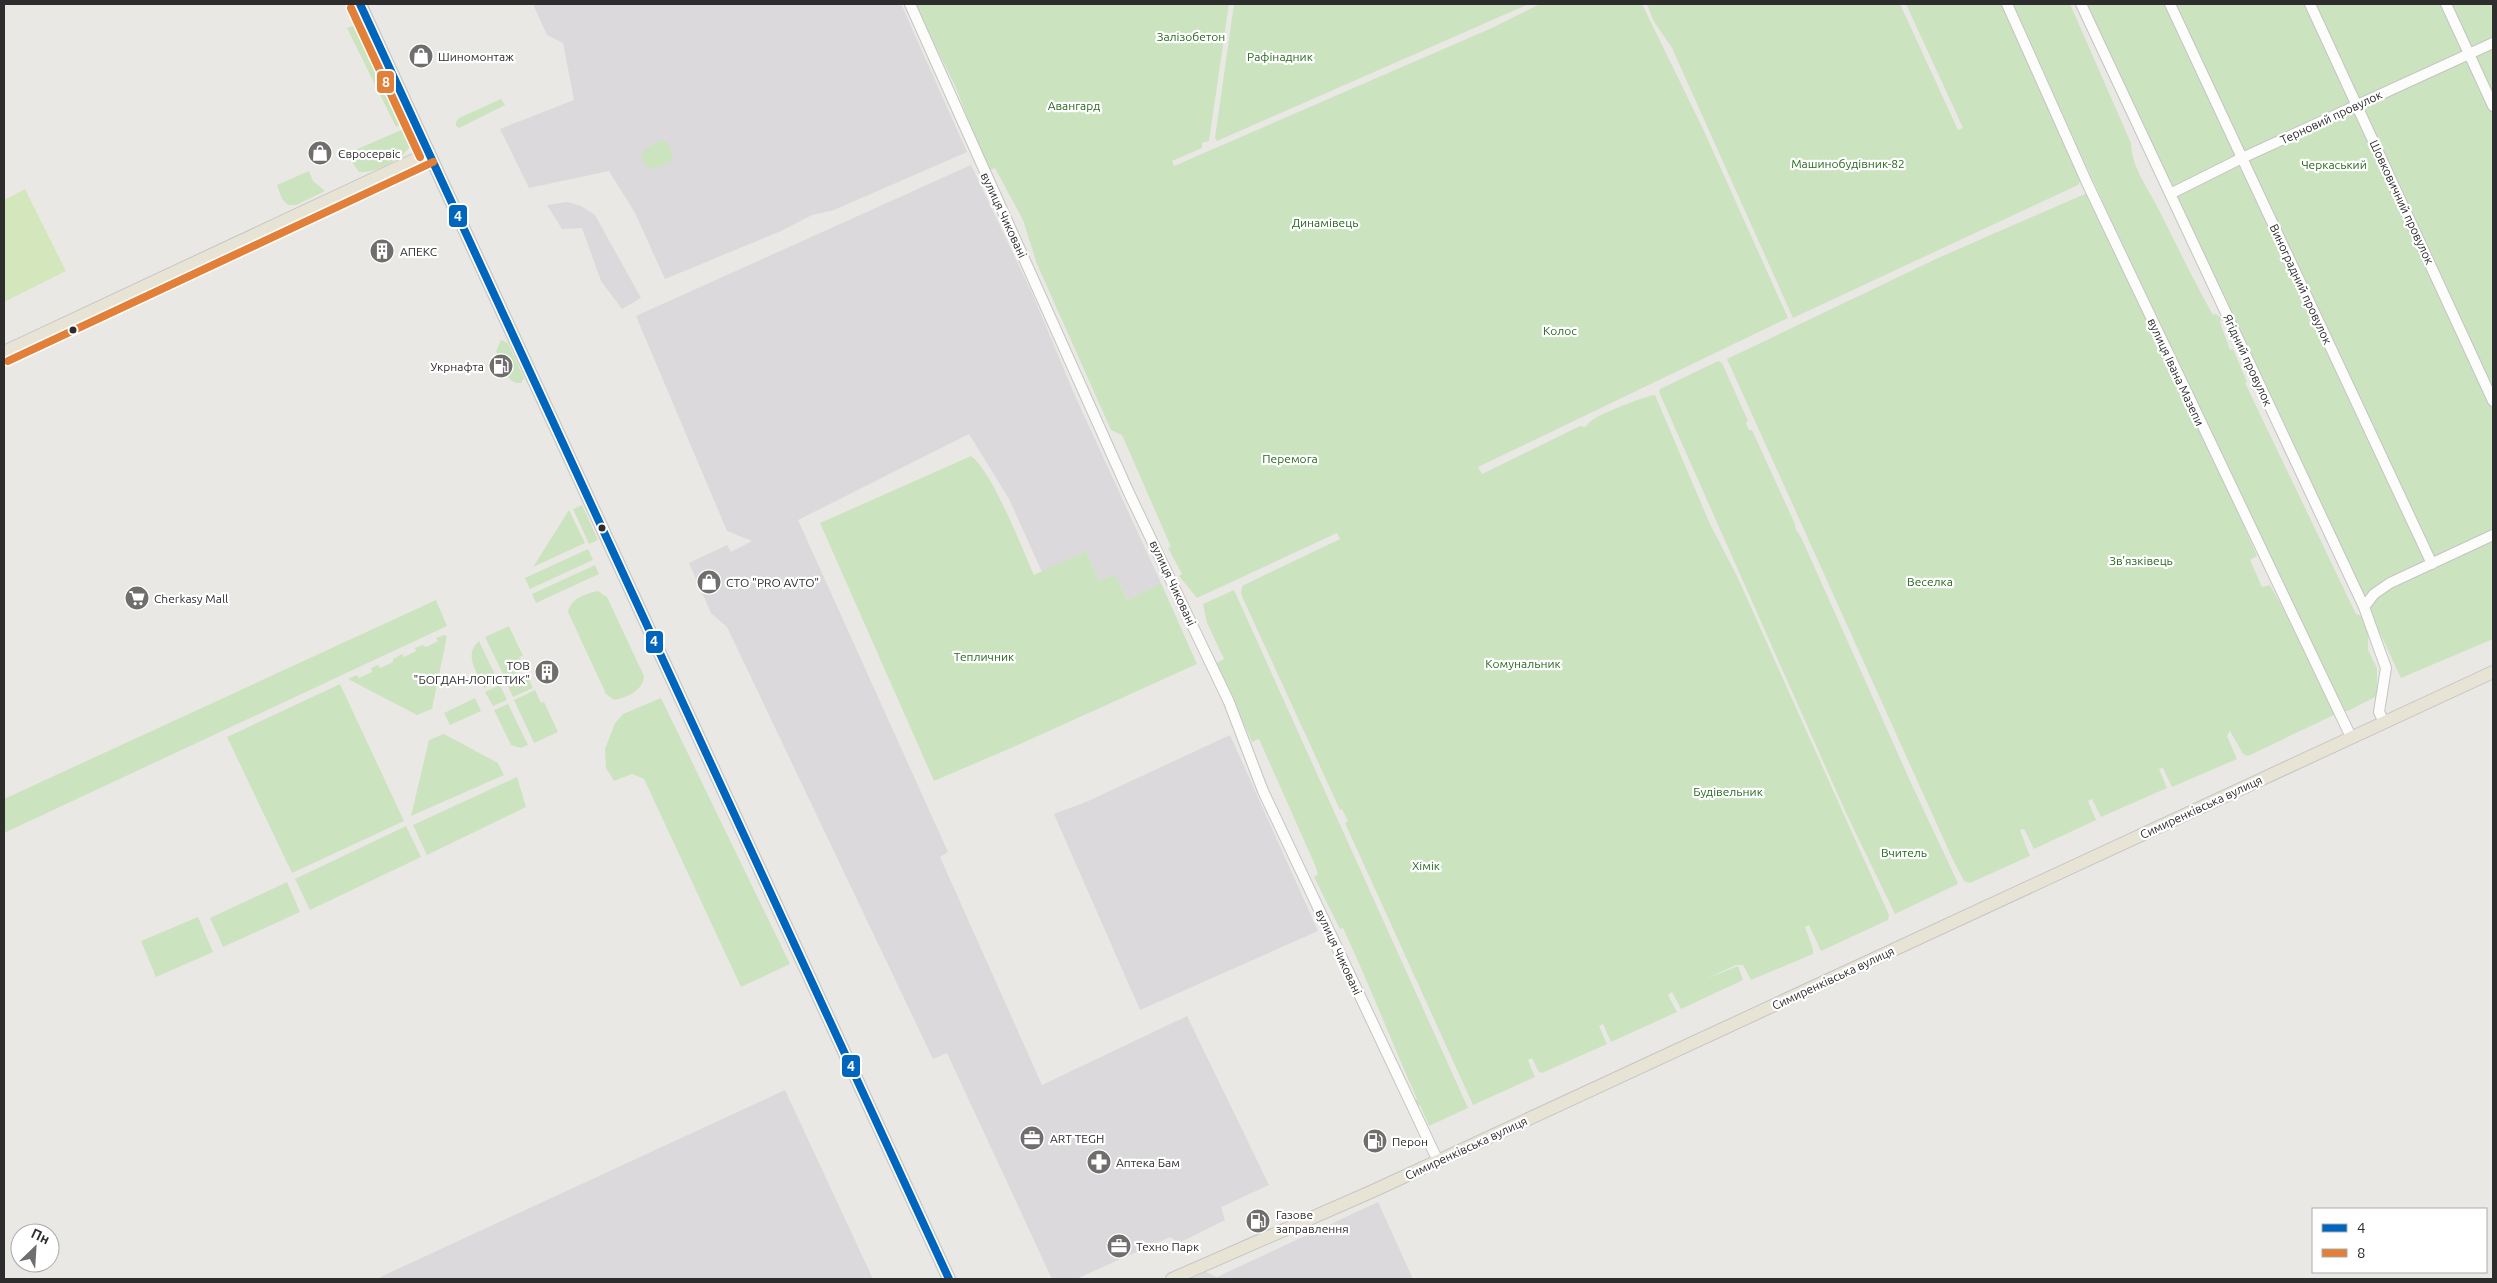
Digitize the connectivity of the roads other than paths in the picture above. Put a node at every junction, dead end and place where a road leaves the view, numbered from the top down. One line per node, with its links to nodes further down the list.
1 (360, 4): 12 (main road)
2 (910, 4): 23 (street, вулиця Чиковані)
3 (2007, 4): 22 (street, вулиця Івана Мазепи)
4 (2081, 4): 14 (street, Ягідний провулок)
5 (2170, 4): 13 (street, Виноградний провулок)
6 (2310, 4): 10 (street, Шовковичний провулок)
7 (2446, 4): 9 (street)
8 (2493, 43): 9 (street, Терновий провулок)
9 (2469, 54): 10 (street, Терновий провулок); 11 (street)
10 (2357, 105): 13 (street, Терновий провулок); 16 (street, Шовковичний провулок)
11 (2493, 106)
12 (429, 153): 15 (main road); 24 (main road)
13 (2242, 158): 14 (street, Терновий провулок); 18 (street, Виноградний провулок)
14 (2170, 194): 19 (street, Ягідний провулок)
15 (4, 352)
16 (2493, 401)
17 (2493, 535): 18 (street)
18 (2432, 564): 19 (street)
19 (2364, 607): 21 (street, Ягідний провулок)
20 (2493, 672): 21 (main road, Симиренківська вулиця)
21 (2384, 722): 22 (main road, Симиренківська вулиця)
22 (2351, 737): 23 (main road, Симиренківська вулиця)
23 (1438, 1161): 25 (main road, Симиренківська вулиця)
24 (950, 1279)
25 (1172, 1279)

